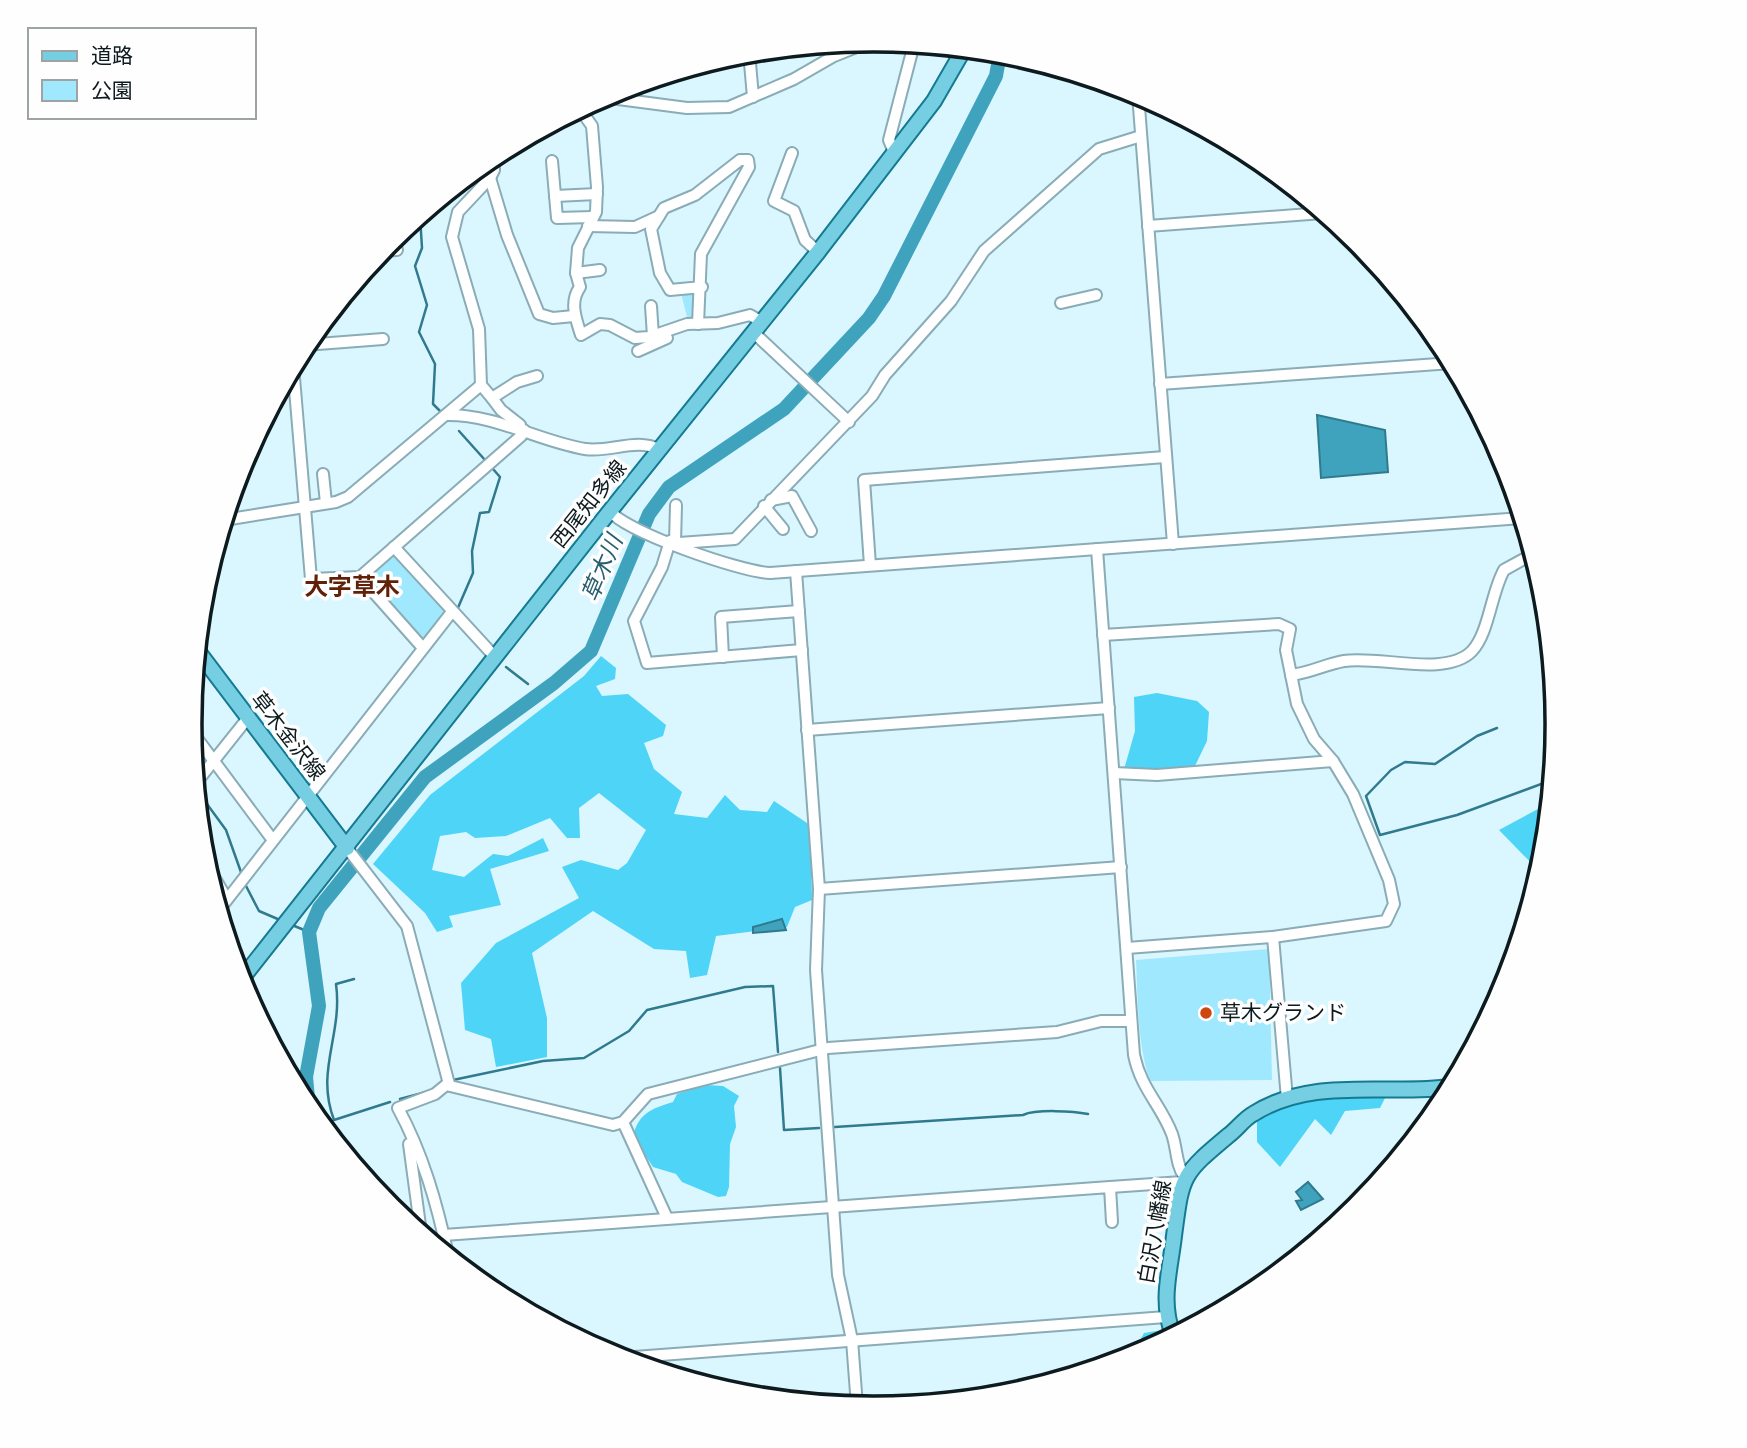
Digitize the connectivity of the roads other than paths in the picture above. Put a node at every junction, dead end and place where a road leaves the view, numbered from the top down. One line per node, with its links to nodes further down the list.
1 (840, 54): 5 (street)
2 (911, 54): 10 (street)
3 (959, 58): 10 (main road, 西尾知多線)
4 (751, 64): 5 (street)
5 (753, 97): 6 (street)
6 (627, 100)
7 (1139, 108): 9 (street)
8 (586, 118): 15 (street)
9 (1141, 136): 20 (street); 43 (street)
10 (894, 152): 21 (main road, 西尾知多線)
11 (792, 153): 21 (street)
12 (552, 161): 16 (street)
13 (494, 170): 14 (street)
14 (490, 178): 28 (street); 40 (street)
15 (597, 194): 16 (street); 19 (street)
16 (555, 196): 19 (street)
17 (1310, 214): 20 (street)
18 (659, 216): 19 (street); 24 (street); 24 (street)
19 (590, 221): 23 (street)
20 (1148, 226): 39 (street)
21 (818, 252): 30 (main road, 西尾知多線)
22 (600, 270): 23 (street)
23 (576, 273): 28 (street)
24 (702, 287): 29 (street)
25 (1096, 295): 26 (street)
26 (1061, 303)
27 (651, 306): 32 (street)
28 (574, 316): 32 (street)
29 (698, 324): 30 (street); 31 (street)
30 (757, 327): 43 (street); 45 (main road, 西尾知多線)
31 (678, 328): 32 (street); 35 (street)
32 (653, 336)
33 (383, 339): 34 (street)
34 (320, 344)
35 (638, 351)
36 (1440, 364): 39 (street)
37 (537, 376): 41 (street)
38 (295, 384): 51 (street)
39 (1160, 384): 46 (street)
40 (481, 385): 41 (street); 42 (street)
41 (492, 398): 44 (street)
42 (448, 415): 44 (street); 48 (street)
43 (849, 422): 49 (street)
44 (522, 429): 45 (street); 59 (street)
45 (660, 450): 52 (main road, 西尾知多線)
46 (1165, 457): 58 (street); 62 (street)
47 (323, 474): 48 (street)
48 (326, 503): 51 (street)
49 (768, 503): 55 (street); 56 (street); 57 (street)
50 (676, 505): 57 (street)
51 (307, 507): 53 (street); 64 (street)
52 (610, 510): 57 (street); 70 (main road, 西尾知多線)
53 (235, 518)
54 (1512, 519): 58 (street)
55 (783, 529)
56 (811, 531)
57 (674, 543): 63 (street); 71 (street)
58 (1172, 544): 60 (street)
59 (394, 547): 64 (street); 66 (street)
60 (1097, 549): 62 (street); 67 (street)
61 (1524, 559): 73 (street)
62 (870, 565): 63 (street)
63 (796, 571): 65 (street)
64 (359, 577): 68 (street)
65 (799, 611): 69 (street); 71 (street)
66 (452, 613): 68 (street); 70 (street)
67 (1103, 635): 73 (street); 74 (street)
68 (423, 649): 82 (street)
69 (802, 650): 71 (street); 76 (street)
70 (495, 657): 84 (main road, 西尾知多線)
71 (723, 657)
72 (205, 661): 75 (main road, 草木金沢線)
73 (1292, 676): 79 (street)
74 (1109, 708): 76 (street); 81 (street)
75 (247, 719): 78 (street); 82 (main road, 草木金沢線)
76 (807, 730): 86 (street)
77 (202, 744): 78 (street)
78 (215, 760): 80 (street); 83 (street)
79 (1333, 761): 81 (street); 89 (street)
80 (204, 773)
81 (1114, 773): 85 (street)
82 (308, 796): 83 (street); 84 (main road, 草木金沢線)
83 (272, 839): 88 (street)
84 (354, 856): 91 (main road, 西尾知多線); 94 (street)
85 (1121, 867): 86 (street); 90 (street)
86 (819, 889): 93 (street)
87 (224, 893): 88 (street)
88 (227, 898)
89 (1273, 937): 90 (street); 96 (street)
90 (1127, 948): 92 (street)
91 (248, 967)
92 (1131, 1021): 93 (street); 99 (street)
93 (822, 1049): 98 (street); 101 (street)
94 (449, 1084): 97 (street); 98 (street)
95 (1438, 1087): 96 (main road, 白沢八幡線)
96 (1287, 1099): 99 (main road, 白沢八幡線)
97 (403, 1117): 102 (street); 105 (street)
98 (624, 1122): 103 (street)
99 (1183, 1179): 100 (street); 107 (main road, 白沢八幡線)
100 (1110, 1187): 101 (street); 104 (street)
101 (833, 1207): 103 (street); 109 (street)
102 (419, 1218)
103 (667, 1218): 105 (street)
104 (1112, 1222)
105 (444, 1235): 106 (street)
106 (445, 1241)
107 (1166, 1318): 108 (main road, 白沢八幡線); 109 (street)
108 (1170, 1326)
109 (852, 1340): 110 (street); 111 (street)
110 (649, 1357)
111 (856, 1395)

